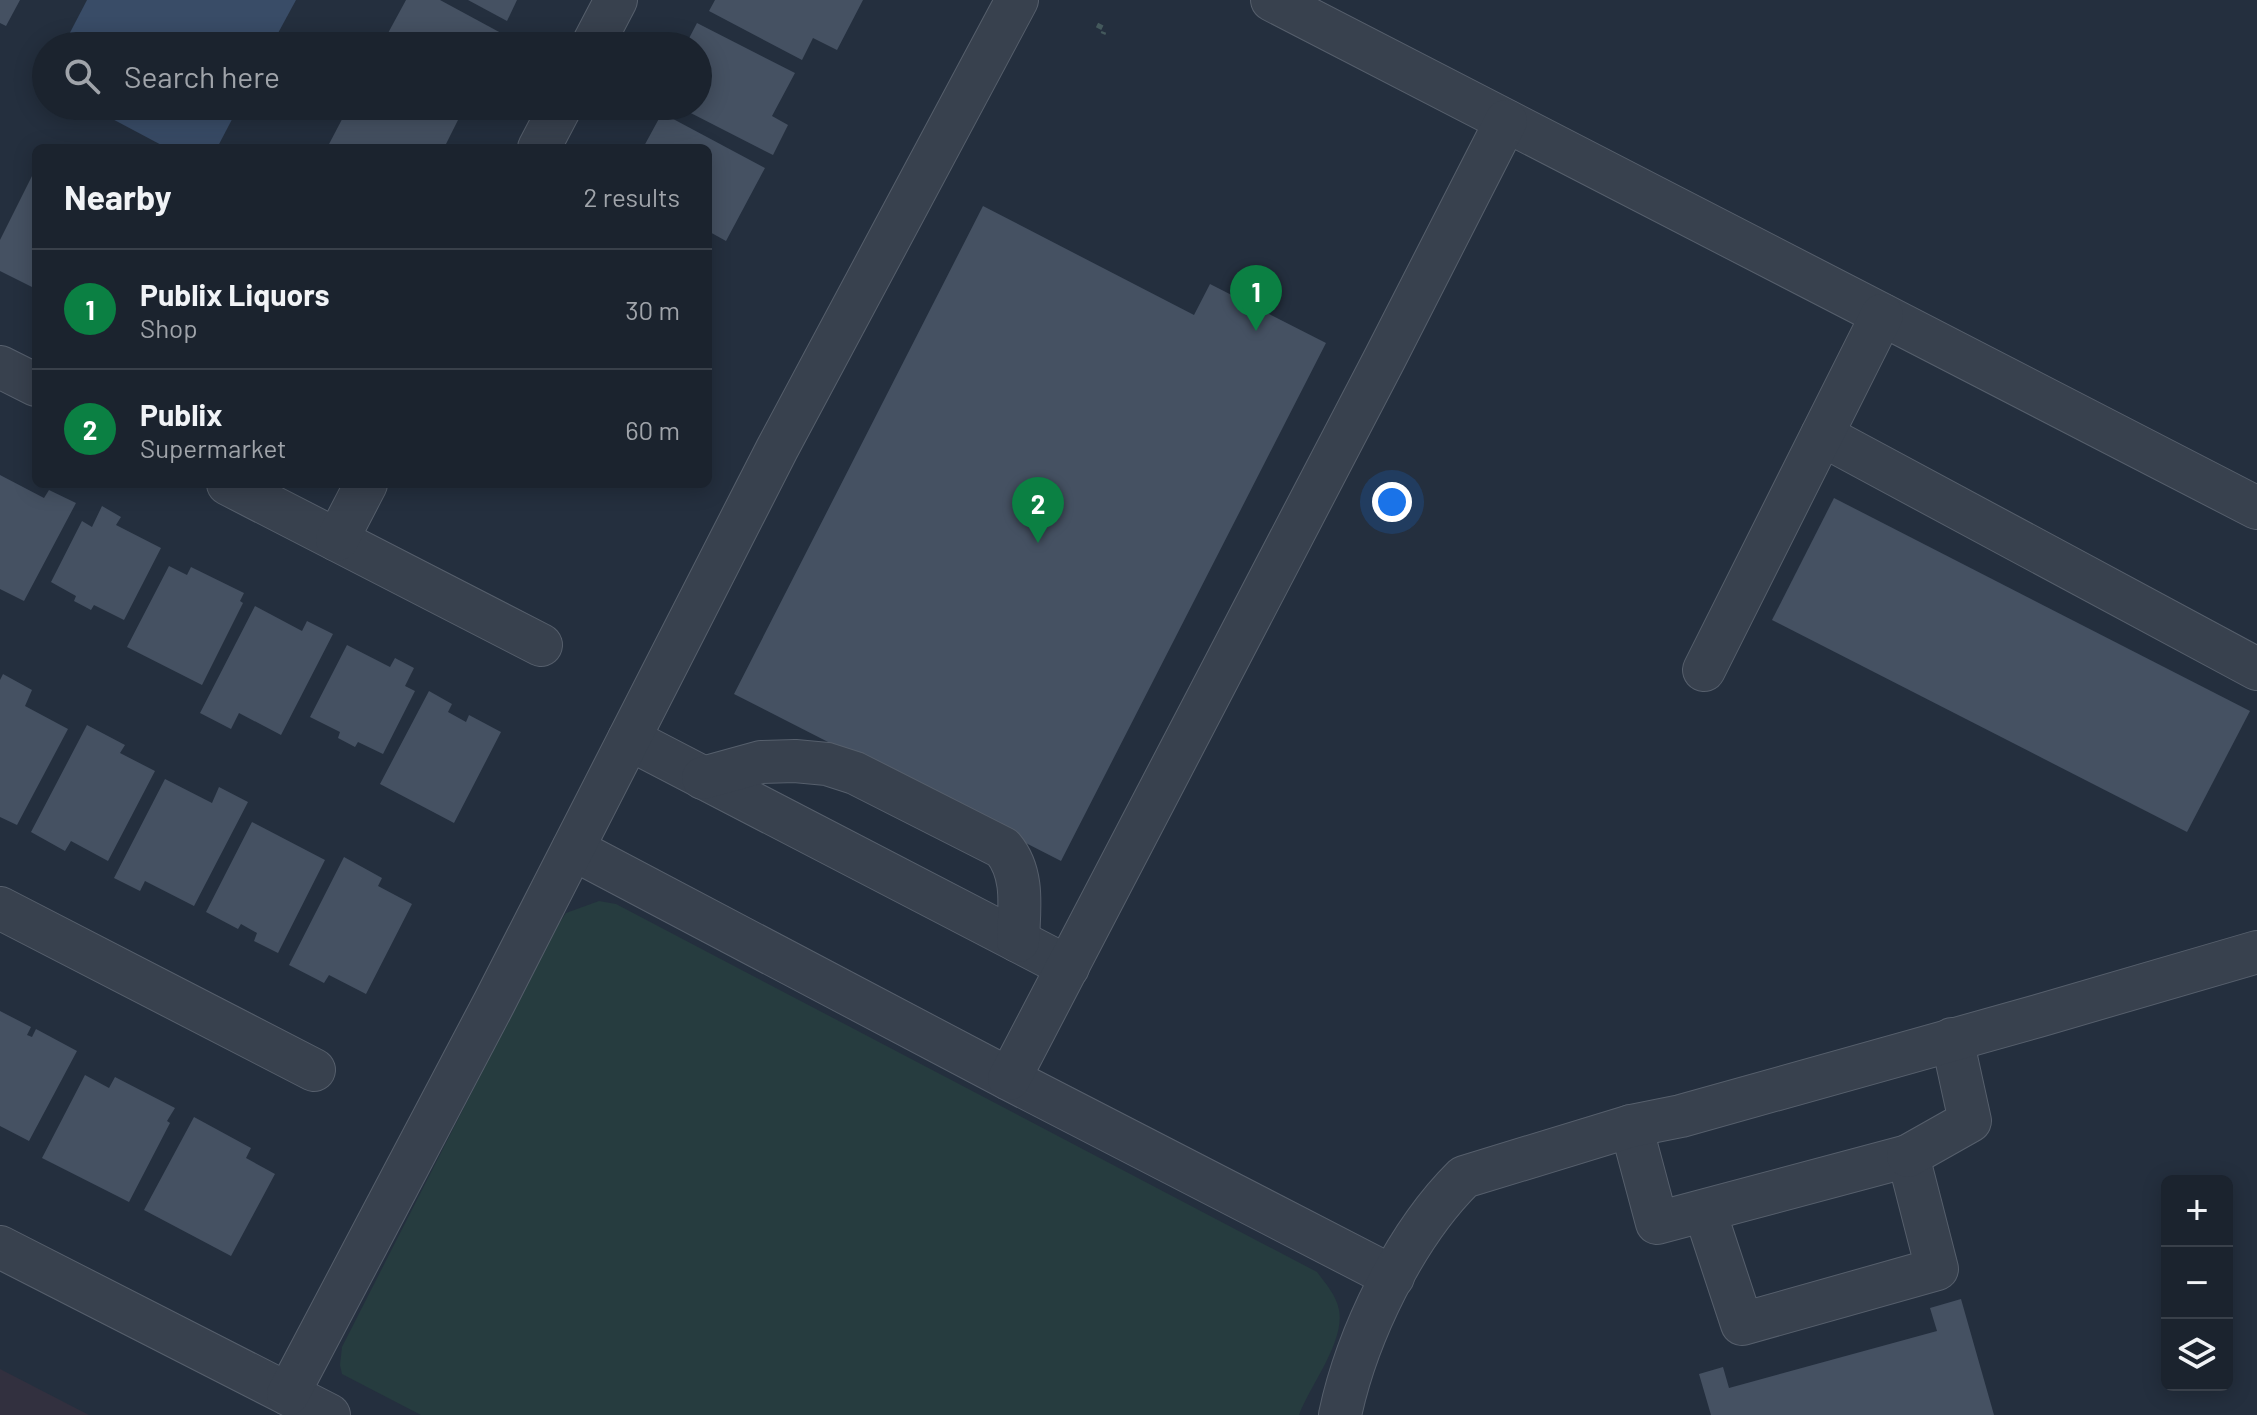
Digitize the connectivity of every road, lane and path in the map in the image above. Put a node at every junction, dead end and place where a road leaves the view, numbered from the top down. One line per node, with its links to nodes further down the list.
1 (616, 0): 5 (street)
2 (1017, 0): 21 (street)
3 (1272, 0): 8 (street)
4 (1097, 25): 6 (path)
5 (599, 32)
6 (1103, 34)
7 (554, 120): 9 (street)
8 (1506, 121): 10 (street); 27 (street)
9 (541, 144)
10 (1882, 315): 13 (street); 16 (street)
11 (0, 367): 12 (street)
12 (32, 383)
13 (1822, 435): 19 (street); 20 (street)
14 (236, 488): 17 (street)
15 (364, 488): 17 (street)
16 (2257, 508)
17 (337, 540): 18 (street)
18 (541, 645)
19 (2257, 669)
20 (1704, 670)
21 (629, 739): 22 (street); 23 (street)
22 (703, 778): 25 (street); 25 (street)
23 (573, 849): 30 (street); 36 (street)
24 (0, 908): 29 (street)
25 (1018, 941): 27 (street)
26 (2257, 952): 28 (street)
27 (1068, 967): 30 (street)
28 (1952, 1039): 31 (street); 32 (street)
29 (314, 1070)
30 (1009, 1079): 35 (street)
31 (1631, 1126): 33 (street); 35 (street)
32 (1908, 1156): 33 (street); 33 (street)
33 (1705, 1212)
34 (0, 1247): 36 (street)
35 (1393, 1277): 38 (street)
36 (288, 1394): 37 (street)
37 (329, 1415)
38 (1340, 1415)

